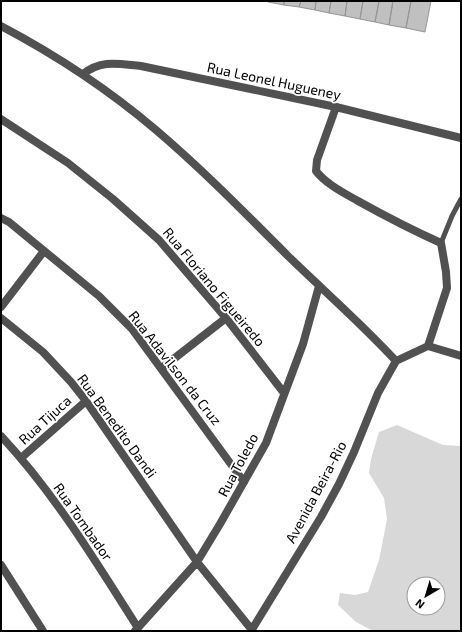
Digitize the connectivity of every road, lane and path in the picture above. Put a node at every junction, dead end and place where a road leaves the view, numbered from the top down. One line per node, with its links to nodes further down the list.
1 (1, 26): 2 (street)
2 (83, 74): 3 (street, Rua Leonel Hugueney); 10 (street)
3 (336, 107): 5 (street, Rua Leonel Hugueney); 8 (street)
4 (1, 119): 13 (street, Rua Floriano Figueiredo)
5 (461, 138)
6 (461, 199): 8 (lane)
7 (1, 218): 9 (street, Rua Adavilson da Cruz)
8 (441, 243): 14 (street)
9 (44, 251): 11 (street); 17 (street, Rua Adavilson da Cruz)
10 (319, 286): 16 (street); 18 (street, Rua Toledo)
11 (1, 307)
12 (1, 318): 19 (street, Rua Benedito Dandi)
13 (226, 318): 17 (street); 18 (street, Rua Floriano Figueiredo)
14 (428, 346): 15 (street); 16 (street)
15 (461, 356)
16 (396, 361): 26 (street, Avenida Beira-Rio)
17 (162, 368): 22 (street, Rua Adavilson da Cruz)
18 (284, 393): 22 (street, Rua Toledo)
19 (86, 401): 21 (street, Rua Tijuca); 23 (street, Rua Benedito Dandi)
20 (1, 436): 21 (street, Rua Tombador)
21 (21, 458): 25 (street, Rua Tombador)
22 (244, 482): 23 (street, Rua Toledo)
23 (197, 562): 25 (street, Rua Toledo); 26 (street, Rua Benedito Dandi)
24 (1, 565): 27 (street)
25 (137, 630)
26 (251, 630)
27 (43, 631)

